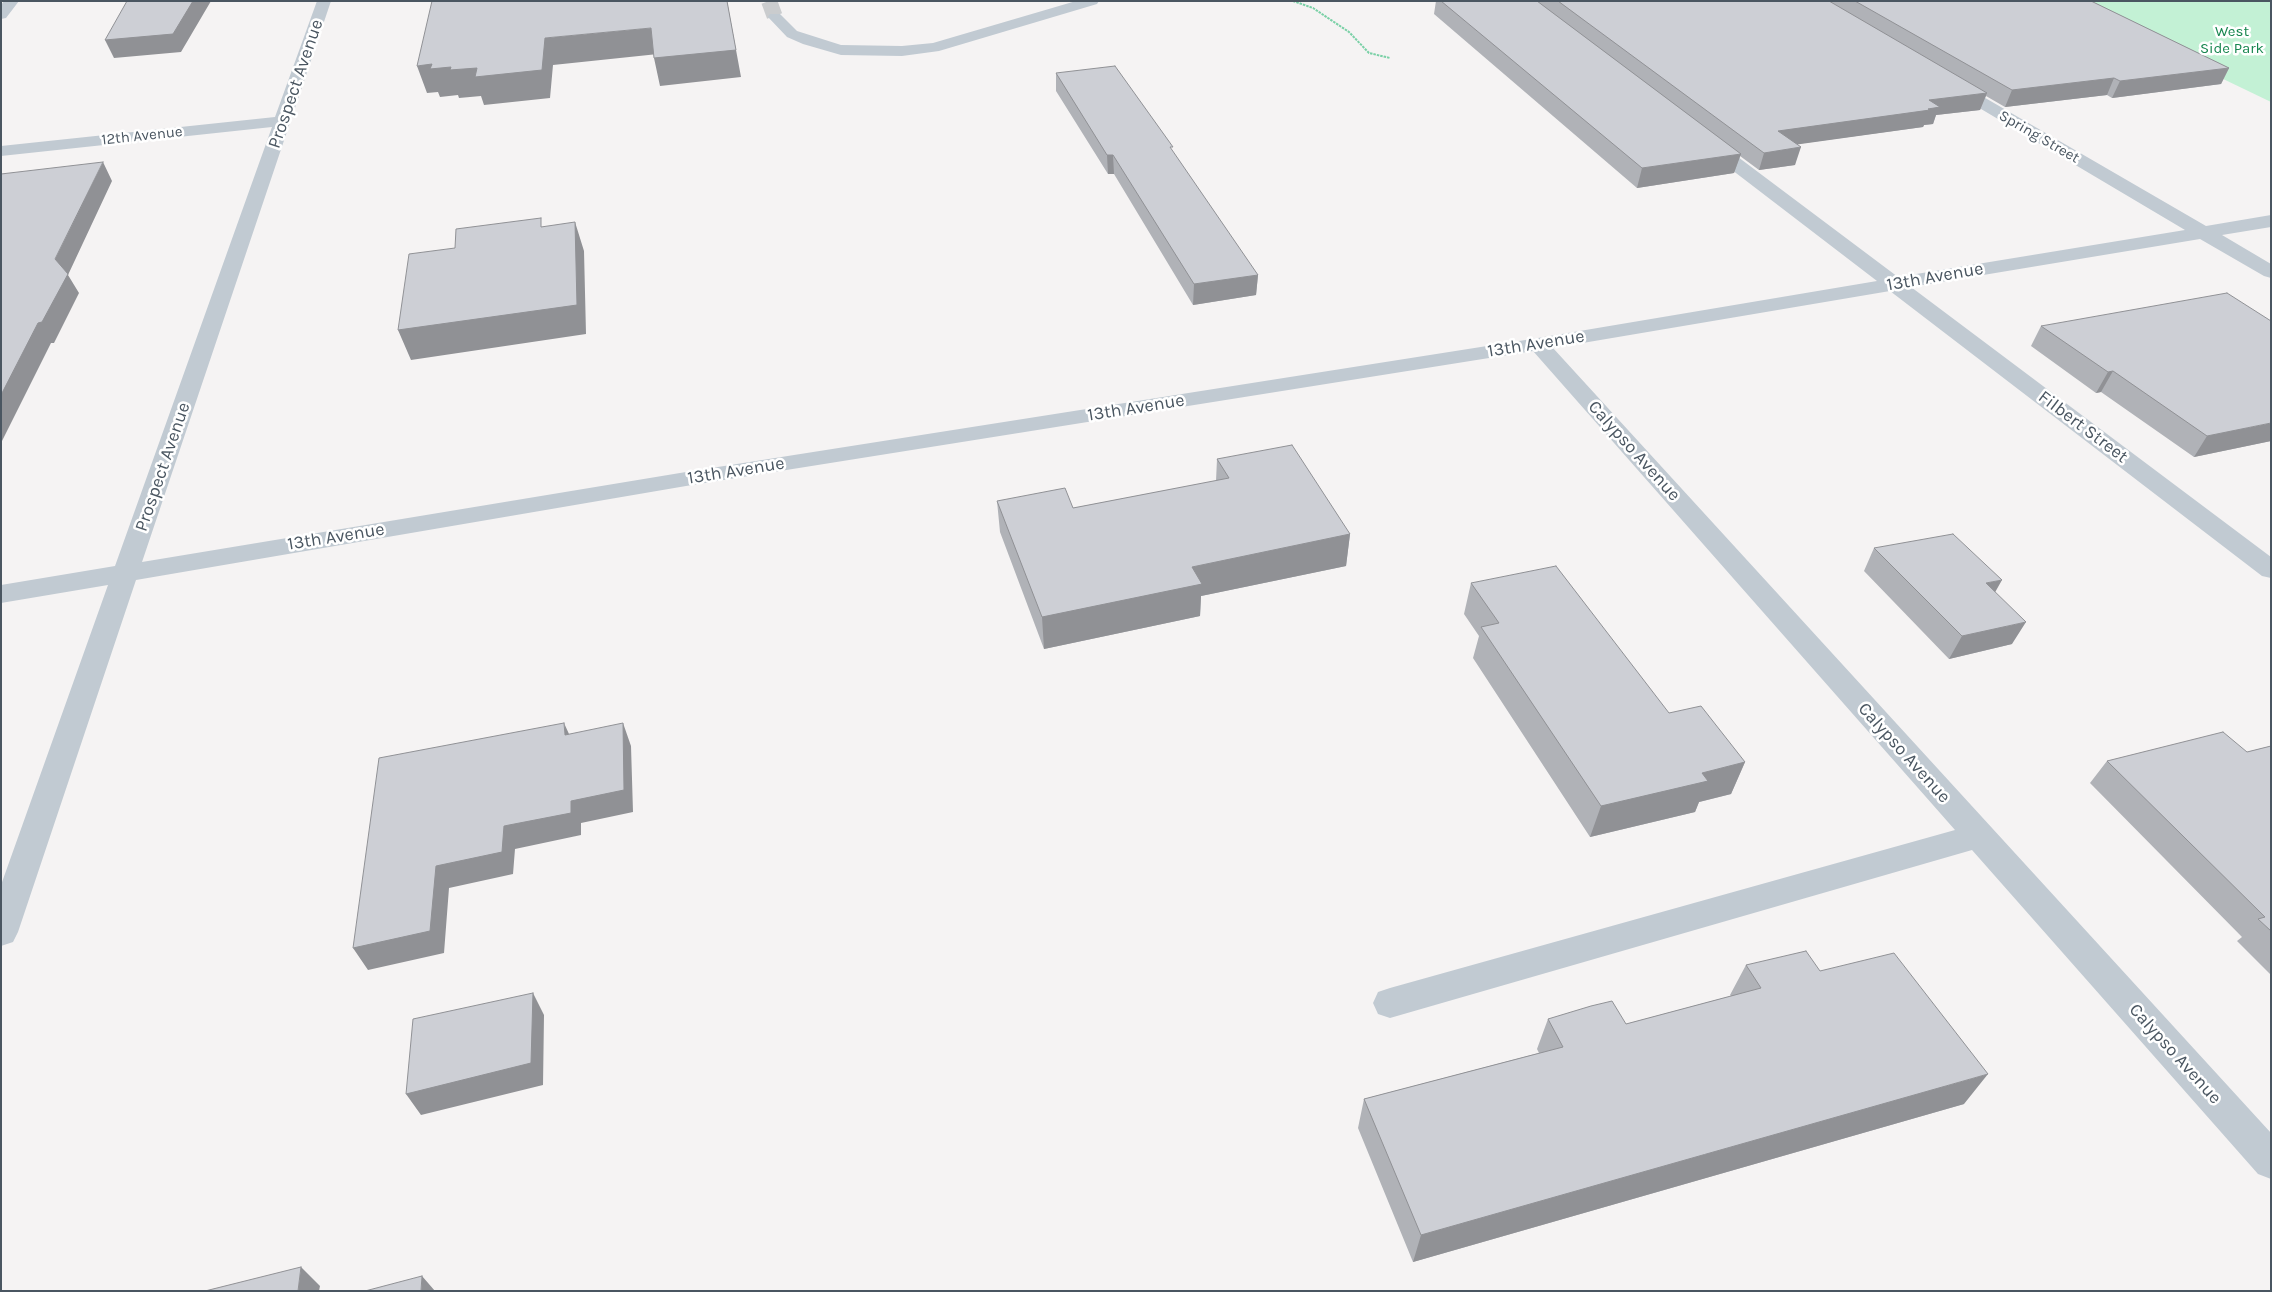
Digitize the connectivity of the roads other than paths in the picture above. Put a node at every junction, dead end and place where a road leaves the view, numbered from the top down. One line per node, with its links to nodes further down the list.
1 (12, 1): 4 (street)
2 (324, 1): 7 (street, Prospect Avenue)
3 (1092, 1): 5 (street)
4 (1, 16)
5 (775, 17)
6 (1936, 76): 11 (street, Spring Street)
7 (283, 120): 9 (street, 12th Avenue); 16 (street, Prospect Avenue)
8 (1696, 134): 13 (street, Filbert Street)
9 (1, 151)
10 (2271, 221): 11 (street, 13th Avenue)
11 (2202, 232): 12 (street, Spring Street); 13 (street, 13th Avenue)
12 (2271, 272)
13 (1895, 284): 14 (street, 13th Avenue); 15 (street, Filbert Street)
14 (1538, 344): 16 (street, 13th Avenue); 18 (street, Calypso Avenue)
15 (2271, 570)
16 (126, 573): 17 (street, 13th Avenue); 19 (street, Prospect Avenue)
17 (1, 594)
18 (1978, 836): 20 (street); 21 (street, Calypso Avenue)
19 (1, 932)
20 (1390, 1003)
21 (2271, 1161)

